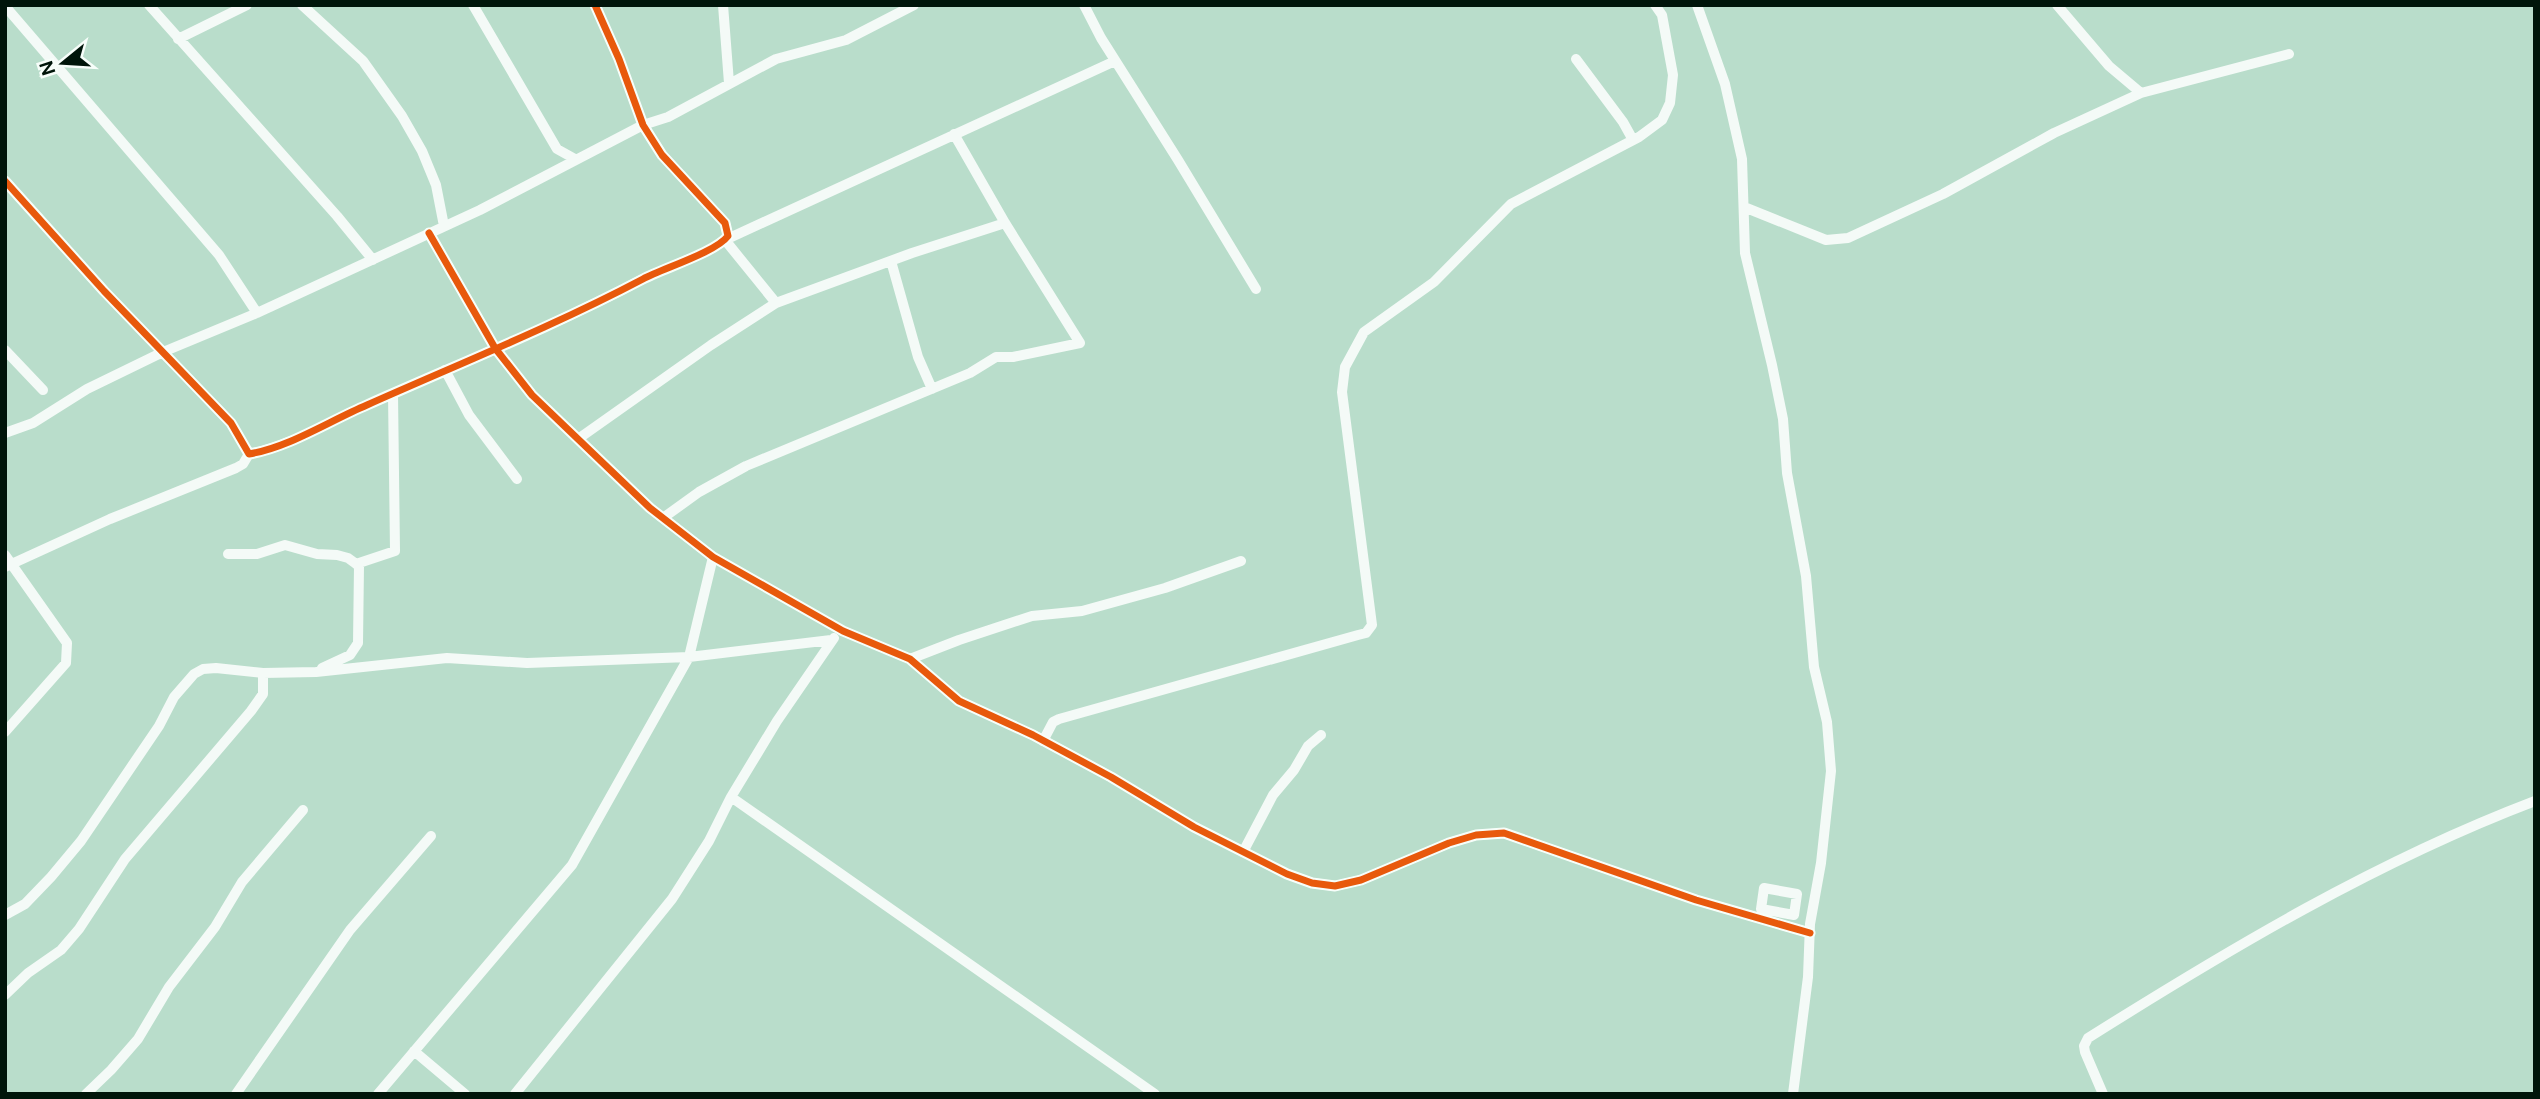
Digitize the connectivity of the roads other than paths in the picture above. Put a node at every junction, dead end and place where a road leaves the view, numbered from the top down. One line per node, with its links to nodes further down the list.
1 (149, 5): 13 (street)
2 (247, 5): 13 (street)
3 (302, 5): 28 (street)
4 (473, 5): 22 (street)
5 (596, 5): 19 (street)
6 (723, 5): 17 (street)
7 (914, 5): 17 (street)
8 (1084, 5): 16 (street)
9 (1655, 5): 21 (street)
10 (1697, 5): 26 (street)
11 (2057, 5): 18 (street)
12 (5, 6): 35 (street)
13 (178, 39): 31 (street)
14 (2289, 54): 18 (street)
15 (1576, 59): 21 (street)
16 (1115, 61): 20 (street); 33 (street)
17 (729, 83): 19 (street)
18 (2141, 93): 26 (street)
19 (643, 125): 23 (street); 30 (street)
20 (954, 134): 27 (street); 30 (street)
21 (1633, 140): 62 (street)
22 (557, 149): 23 (street); 24 (street)
23 (575, 159): 24 (street)
24 (555, 170): 28 (street)
25 (5, 181): 38 (street)
26 (1744, 207): 69 (street)
27 (1005, 223): 32 (street); 40 (street)
28 (444, 226): 29 (street)
29 (429, 233): 31 (street); 36 (street)
30 (725, 240): 34 (street); 36 (street)
31 (373, 260): 35 (street)
32 (891, 261): 34 (street); 40 (street)
33 (1256, 289)
34 (776, 303): 44 (street)
35 (257, 313): 38 (street)
36 (495, 348): 39 (street); 44 (street)
37 (5, 349): 41 (street)
38 (163, 352): 43 (street); 45 (street)
39 (445, 370): 42 (street); 46 (street)
40 (932, 389): 47 (street)
41 (43, 390)
42 (393, 394): 45 (street); 52 (street)
43 (5, 433)
44 (578, 439): 47 (street)
45 (249, 454): 53 (street)
46 (517, 479)
47 (663, 518): 50 (street)
48 (228, 554): 52 (street)
49 (5, 555): 53 (street)
50 (713, 557): 54 (street); 56 (street)
51 (1241, 561): 57 (street)
52 (356, 564): 58 (street)
53 (9, 566): 60 (street)
54 (843, 631): 55 (street); 57 (street)
55 (831, 640): 56 (street); 63 (street)
56 (689, 657): 58 (street); 71 (street)
57 (909, 659): 62 (street)
58 (311, 672): 59 (street)
59 (264, 673): 68 (street); 70 (street)
60 (5, 732)
61 (1321, 735): 67 (street)
62 (1043, 741): 67 (street)
63 (731, 797): 76 (street); 77 (street)
64 (2535, 801): 79 (street)
65 (303, 810): 72 (street)
66 (431, 836): 73 (street)
67 (1243, 852): 69 (street)
68 (5, 915)
69 (1810, 933): 78 (street)
70 (5, 995)
71 (414, 1051): 74 (street); 75 (street)
72 (86, 1094)
73 (236, 1094)
74 (378, 1094)
75 (465, 1094)
76 (515, 1094)
77 (1155, 1094)
78 (1793, 1094)
79 (2103, 1094)

